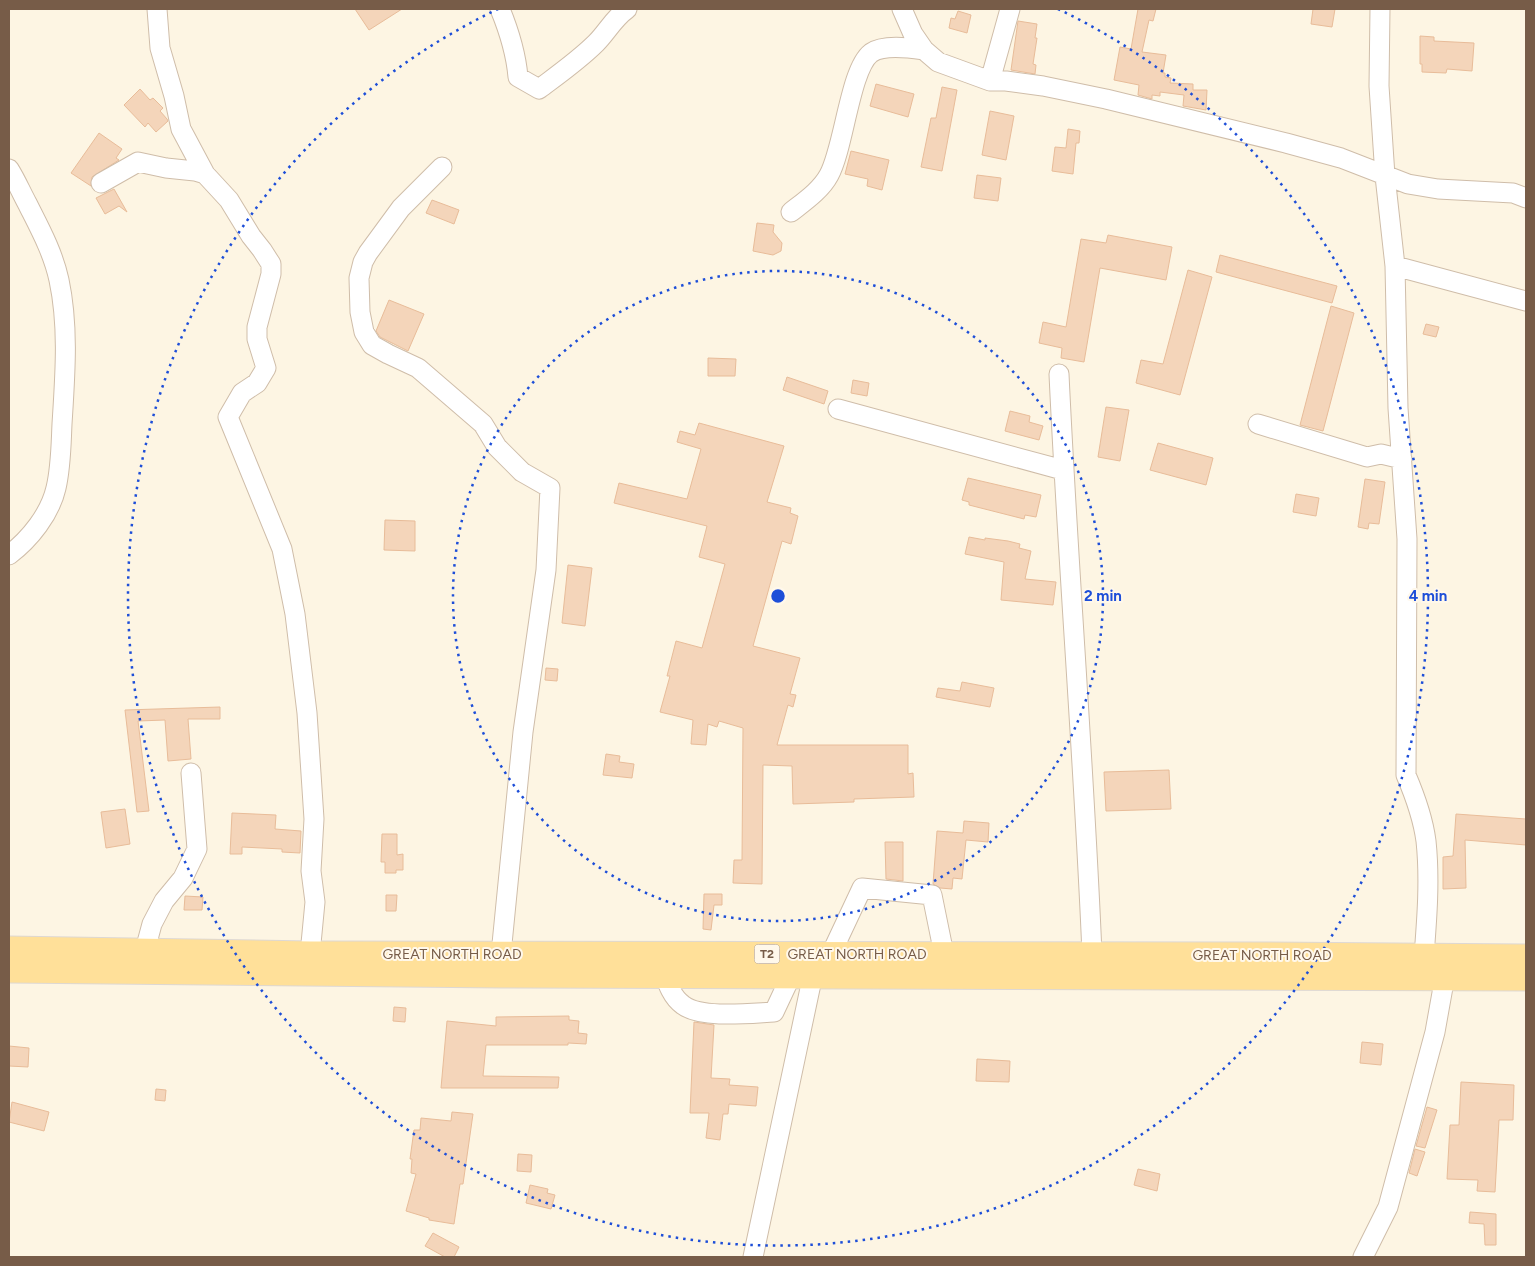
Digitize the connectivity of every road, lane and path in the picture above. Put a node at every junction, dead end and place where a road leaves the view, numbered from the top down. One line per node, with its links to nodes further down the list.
1 (157, 9): 11 (street)
2 (500, 9): 3 (street)
3 (627, 9)
4 (902, 9): 7 (street)
5 (1010, 9): 8 (street)
6 (1380, 9): 12 (street)
7 (924, 50): 8 (street); 15 (street)
8 (990, 81): 12 (street)
9 (442, 167): 28 (street)
10 (9, 169): 23 (street)
11 (206, 174): 13 (street); 27 (street)
12 (1385, 176): 14 (street); 16 (street)
13 (101, 183)
14 (1526, 198)
15 (791, 212)
16 (1395, 266): 17 (street); 21 (street)
17 (1526, 300)
18 (1059, 374): 22 (street)
19 (838, 409): 22 (street)
20 (1258, 424): 21 (street)
21 (1402, 459): 32 (street)
22 (1063, 470): 30 (street)
23 (9, 555)
24 (191, 773): 26 (street)
25 (9, 949): 26 (main road, GREAT NORTH ROAD / T2)
26 (145, 950): 27 (main road, GREAT NORTH ROAD / T2)
27 (310, 954): 28 (main road, GREAT NORTH ROAD / T2)
28 (501, 954): 33 (main road, GREAT NORTH ROAD / T2)
29 (944, 954): 30 (main road, GREAT NORTH ROAD / T2); 34 (main road, GREAT NORTH ROAD / T2); 34 (street)
30 (1092, 954): 32 (main road, GREAT NORTH ROAD / T2)
31 (1526, 957): 32 (main road, GREAT NORTH ROAD / T2)
32 (1439, 964): 34 (main road, GREAT NORTH ROAD / T2); 36 (main road, GREAT NORTH ROAD / T2); 38 (street)
33 (662, 965): 34 (main road, GREAT NORTH ROAD / T2); 34 (main road, GREAT NORTH ROAD / T2); 34 (street); 35 (main road, GREAT NORTH ROAD / T2)
34 (813, 965): 37 (street)
35 (9, 970)
36 (1526, 978)
37 (753, 1257)
38 (1363, 1257)

